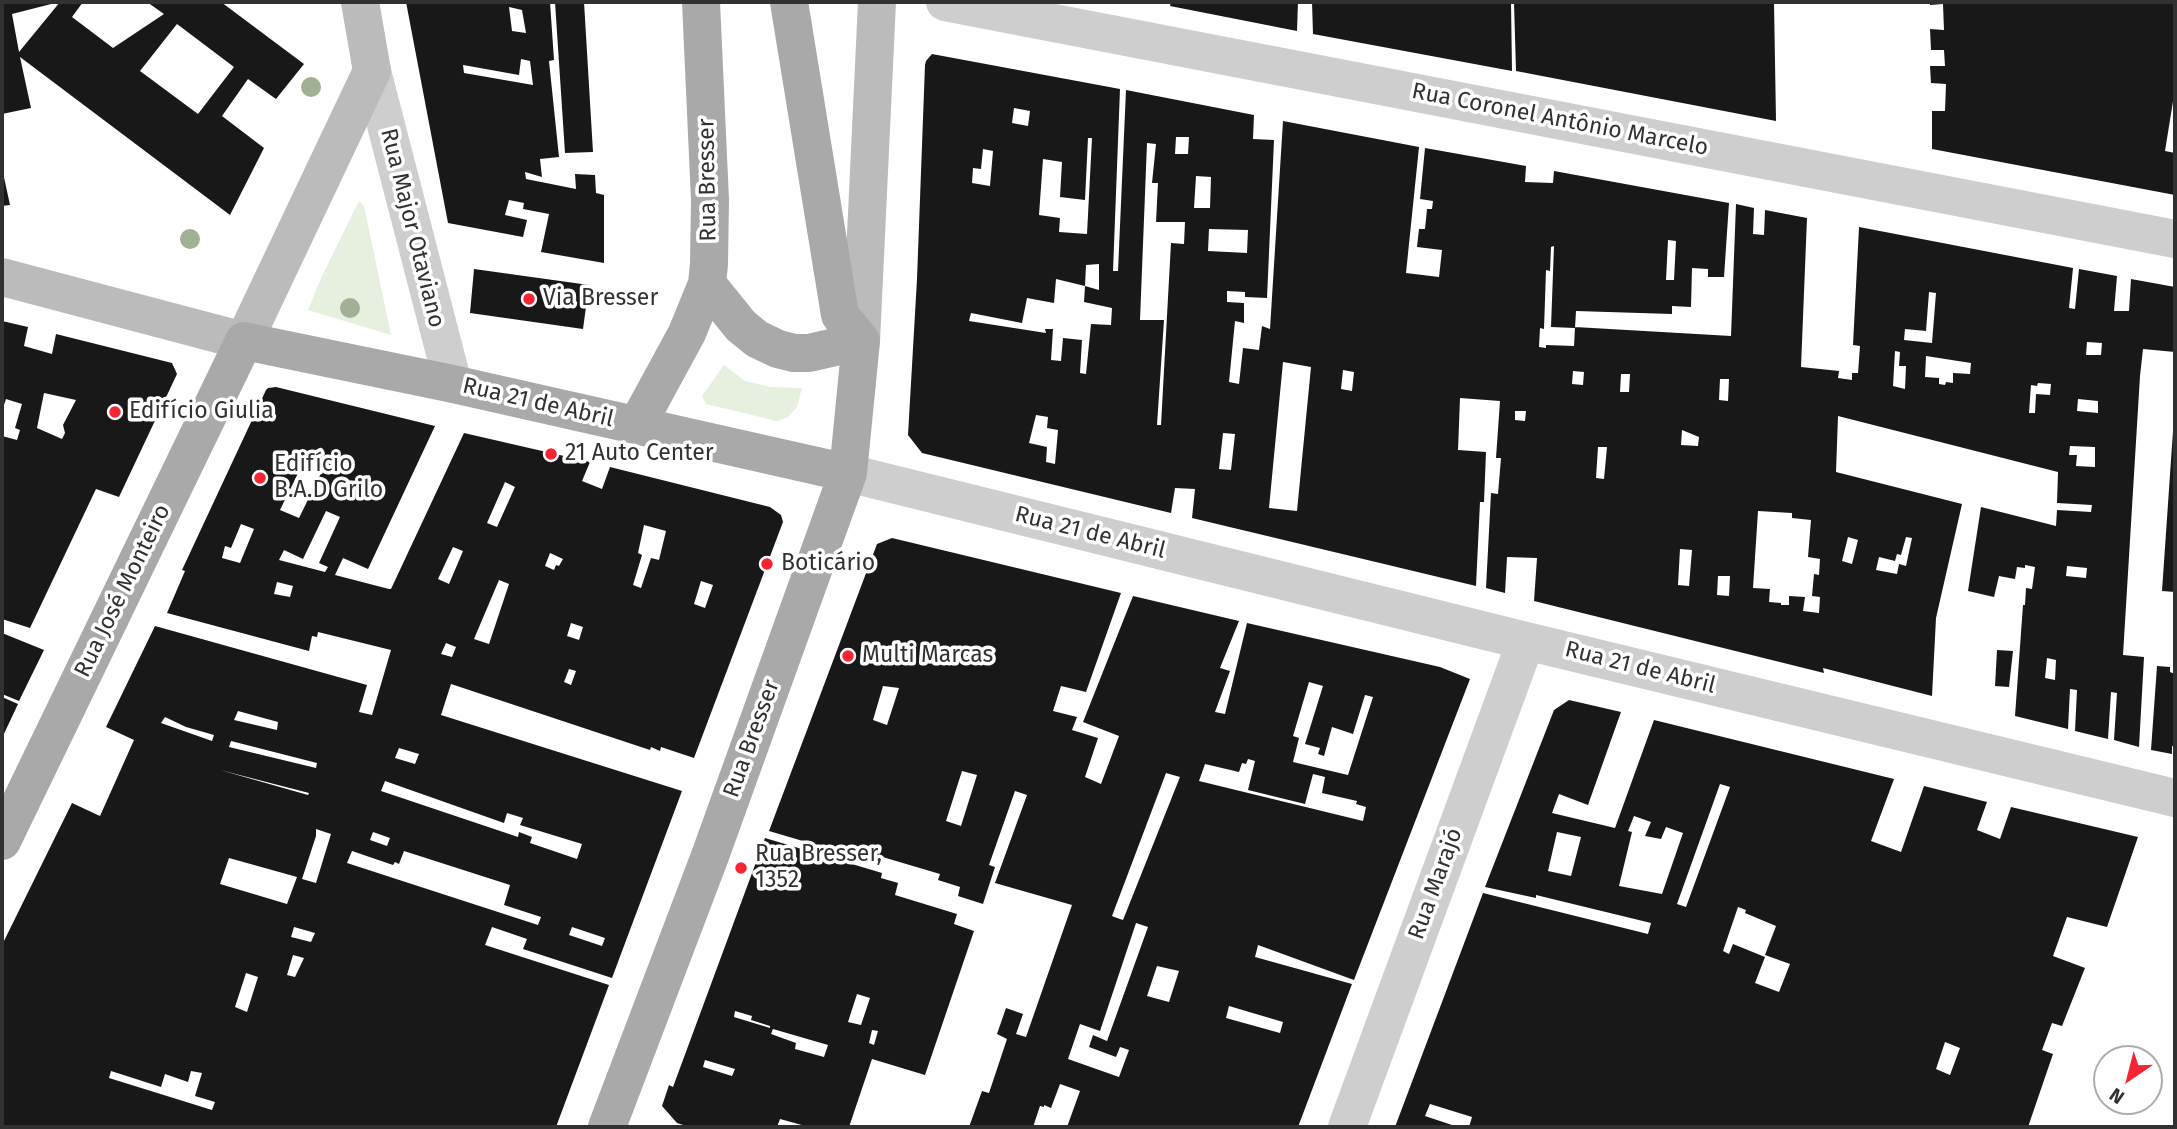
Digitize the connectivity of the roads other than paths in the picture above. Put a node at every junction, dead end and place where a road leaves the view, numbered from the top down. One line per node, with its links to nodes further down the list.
1 (360, 2): 6 (street, Rua Major Otaviano)
2 (701, 2): 9 (main road, Rua Bresser)
3 (789, 2): 11 (main road)
4 (877, 2): 11 (street, Rua Bresser)
5 (945, 2): 7 (street, Rua Coronel Antônio Marcelo)
6 (372, 71): 10 (street, Rua Major Otaviano); 12 (street, Rua Major Otaviano)
7 (2175, 239)
8 (2, 276): 10 (street, Rua 21 de Abril)
9 (707, 284): 11 (main road); 13 (main road, Rua Bresser)
10 (244, 341): 12 (main road, Rua 21 de Abril); 17 (main road, Rua José Monteiro)
11 (861, 341): 14 (main road, Rua Bresser)
12 (453, 384): 13 (main road, Rua 21 de Abril)
13 (637, 425): 14 (main road, Rua 21 de Abril)
14 (848, 473): 15 (street, Rua 21 de Abril); 18 (main road, Rua Bresser)
15 (1526, 641): 16 (street, Rua 21 de Abril); 19 (street, Rua Marajó)
16 (2175, 798)
17 (2, 841)
18 (607, 1127)
19 (1347, 1127)

